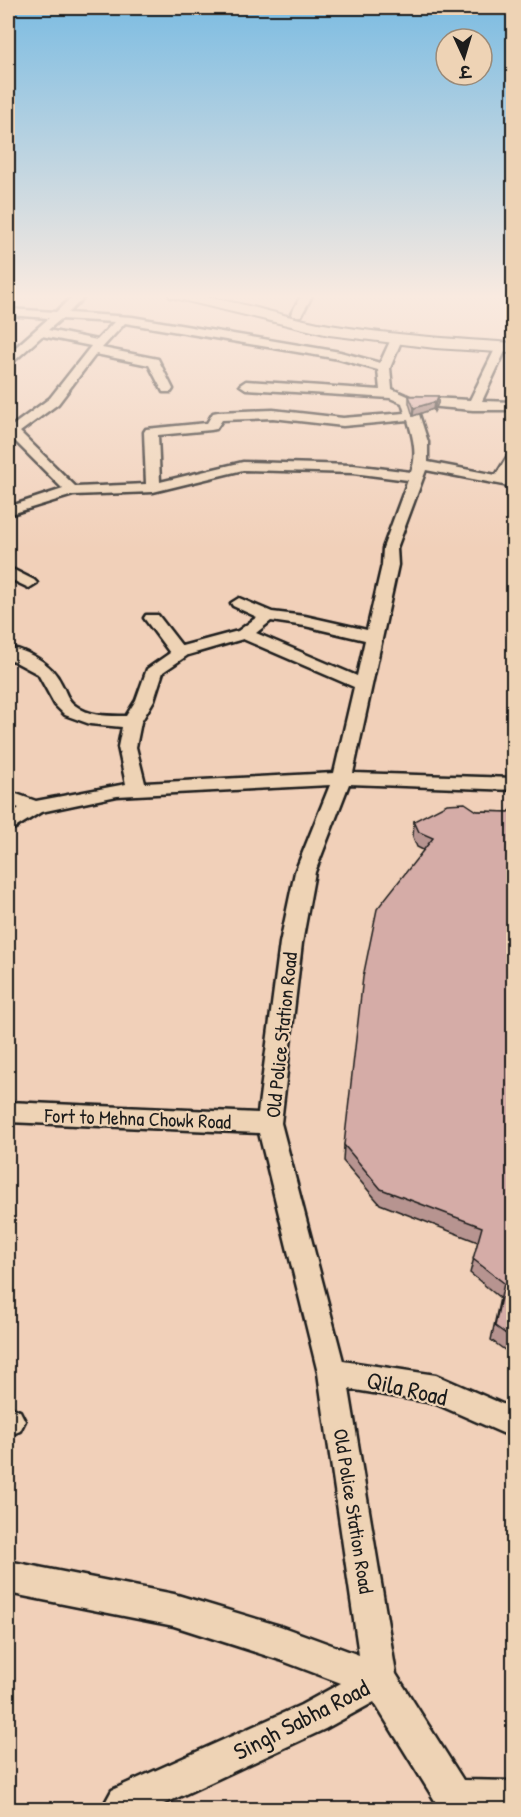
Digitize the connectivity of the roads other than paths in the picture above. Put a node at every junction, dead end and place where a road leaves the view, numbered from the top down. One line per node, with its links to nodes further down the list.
1 (72, 379): 10 (street)
2 (162, 379): 6 (street)
3 (385, 379): 7 (street, Old Police Station Road)
4 (489, 379): 8 (street)
5 (246, 385): 7 (street)
6 (167, 389)
7 (404, 403): 8 (street); 12 (street, Old Police Station Road); 14 (street)
8 (473, 406): 9 (street)
9 (513, 406)
10 (10, 434): 15 (street)
11 (513, 457): 13 (street)
12 (418, 471): 13 (street); 14 (street); 23 (street, Old Police Station Road)
13 (506, 482)
14 (153, 488): 15 (street)
15 (72, 491): 16 (street)
16 (8, 511)
17 (8, 572): 18 (street)
18 (29, 583)
19 (239, 603): 20 (street)
20 (268, 616): 22 (street); 23 (street)
21 (152, 618): 24 (street)
22 (244, 634): 24 (street); 26 (street)
23 (374, 637): 26 (street, Old Police Station Road)
24 (178, 651): 27 (street)
25 (8, 652): 27 (street)
26 (364, 685): 28 (street, Old Police Station Road)
27 (132, 722): 30 (street)
28 (342, 778): 29 (street); 30 (street); 35 (street, Old Police Station Road)
29 (513, 784)
30 (137, 789): 32 (street)
31 (8, 797): 32 (street)
32 (35, 807): 33 (street)
33 (8, 824)
34 (8, 1112): 35 (street, Fort to Mehna Chowk Road)
35 (270, 1123): 36 (street, Old Police Station Road)
36 (332, 1373): 37 (street, Qila Road); 39 (street, Old Police Station Road)
37 (513, 1424)
38 (8, 1577): 39 (street)
39 (381, 1680): 41 (street, Singh Sabha Road); 42 (street, Singh Sabha Road)
40 (513, 1799): 41 (street)
41 (455, 1804)
42 (119, 1809)

